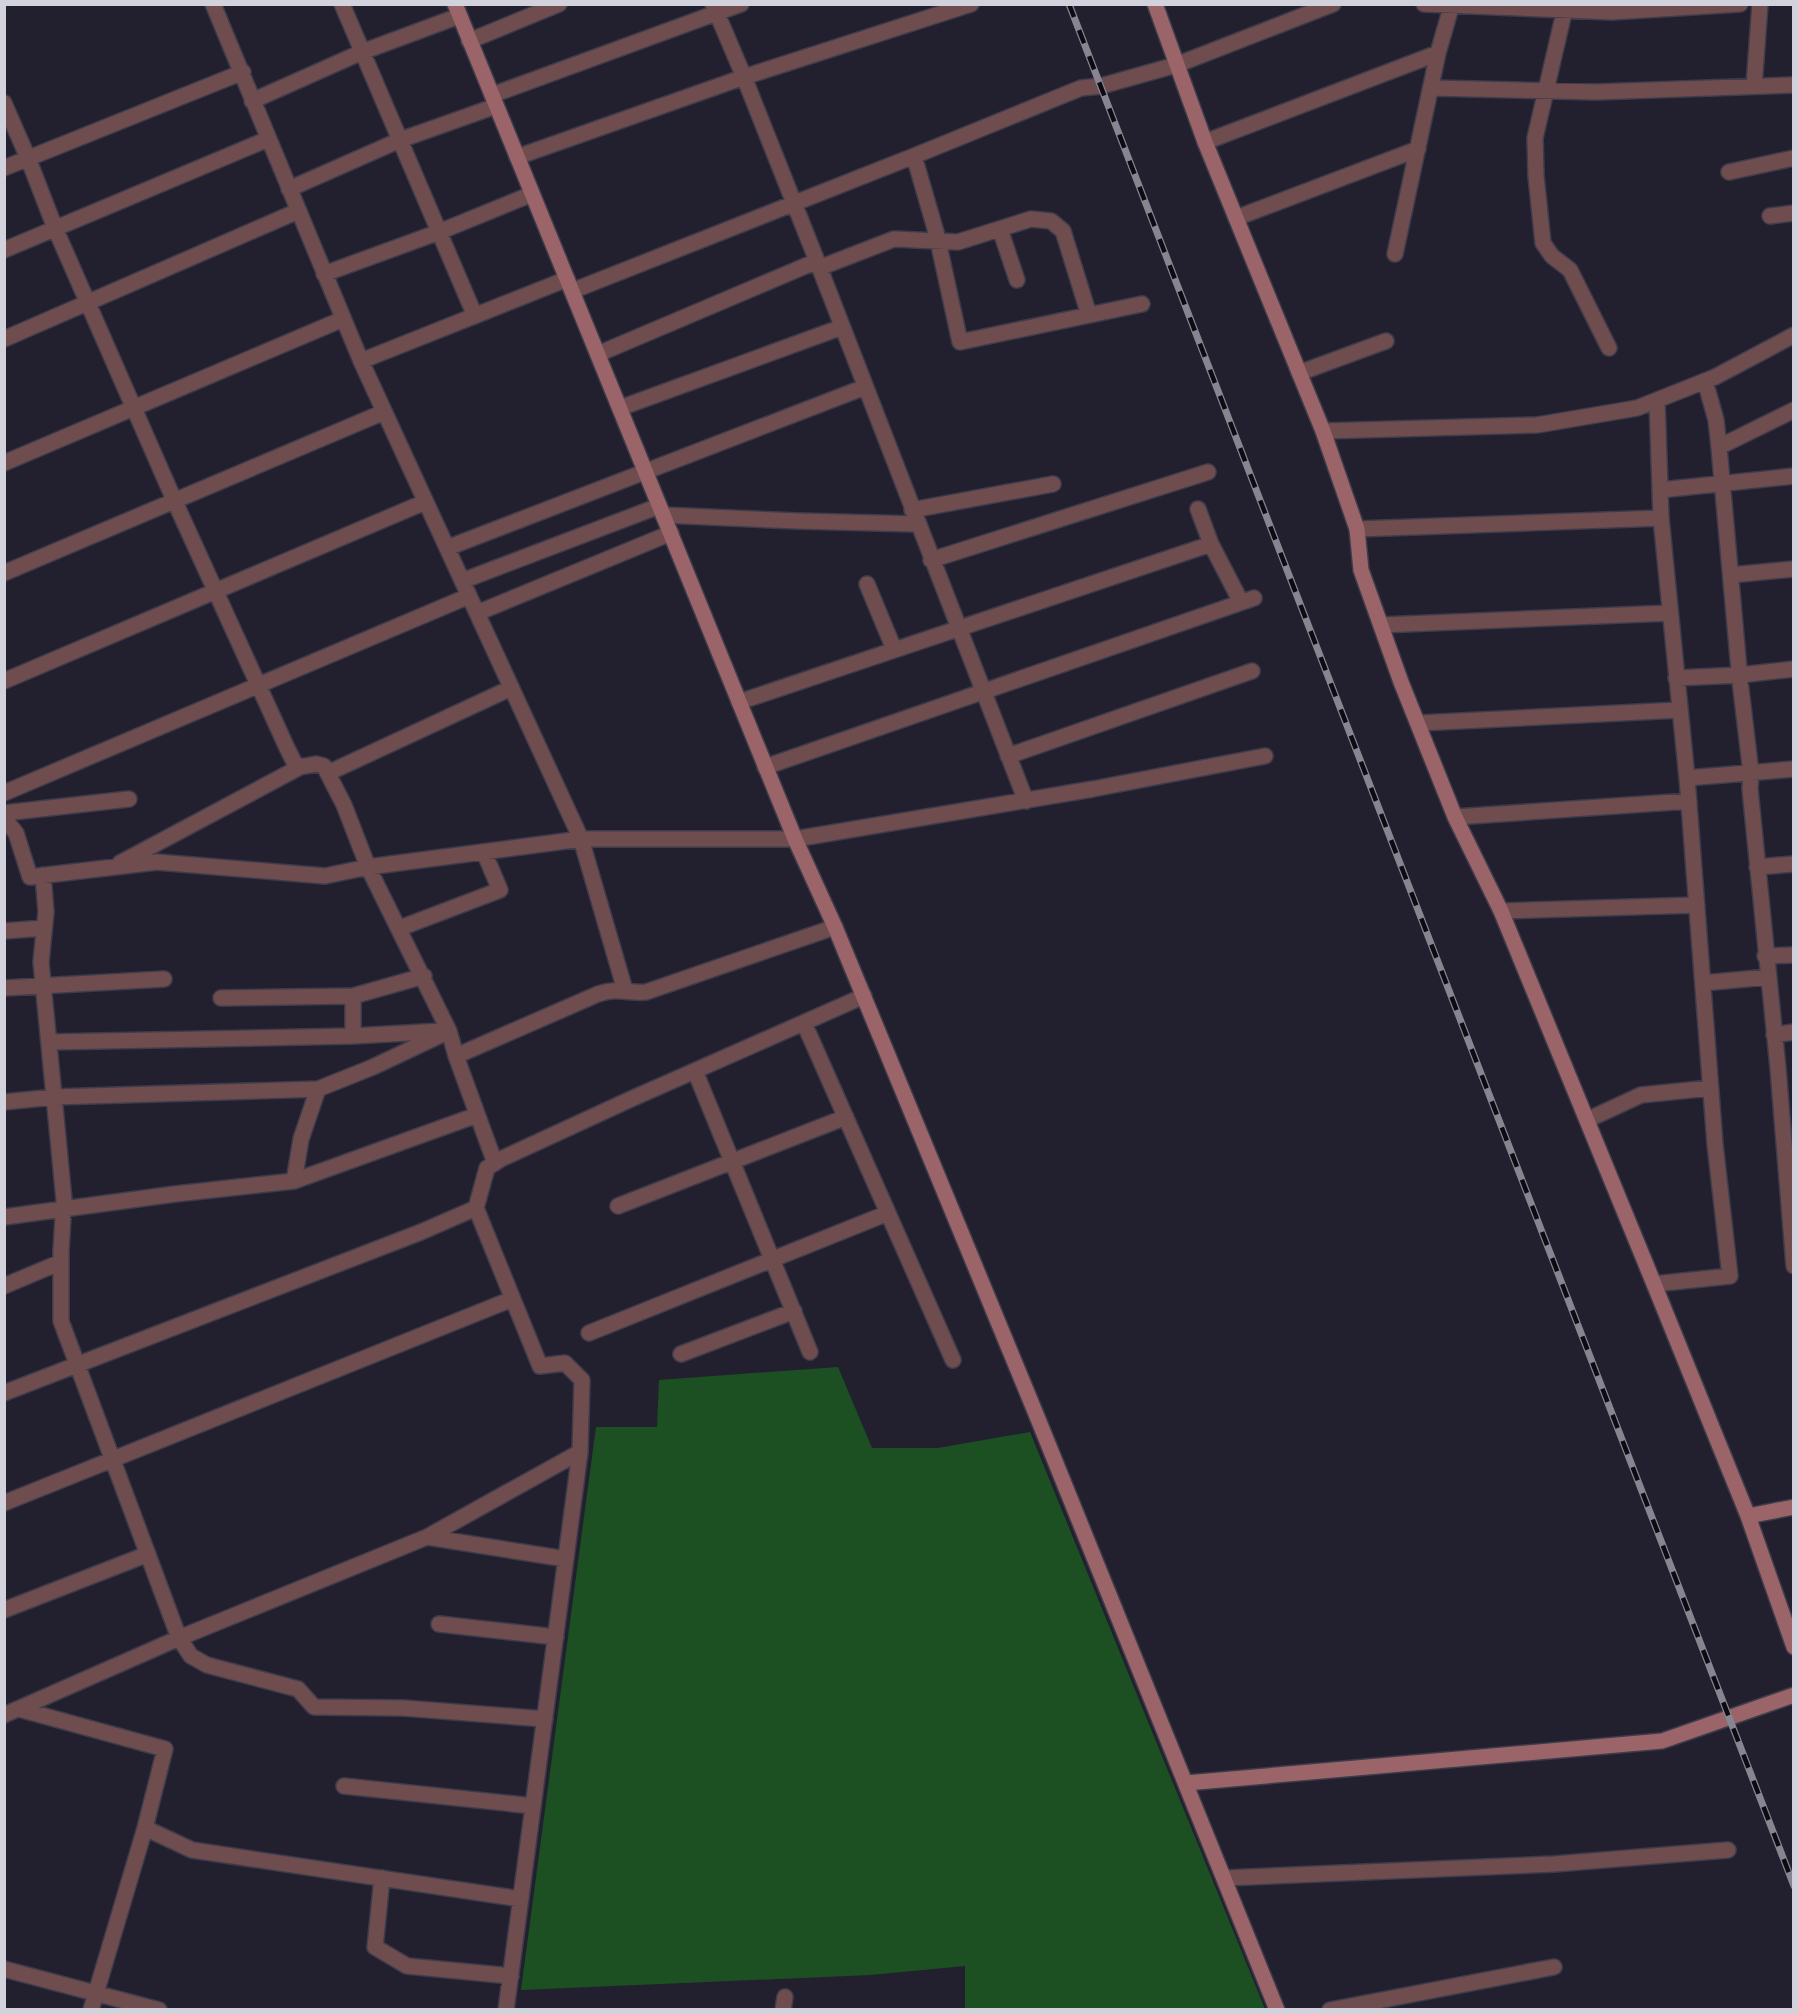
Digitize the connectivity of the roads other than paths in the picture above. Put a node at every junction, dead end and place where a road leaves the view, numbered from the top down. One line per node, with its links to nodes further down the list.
1 (213, 4): 19 (street)
2 (342, 4): 16 (street)
3 (559, 4): 15 (street)
4 (741, 4): 13 (street)
5 (971, 4): 20 (street)
6 (1155, 4): 18 (street)
7 (1333, 4): 18 (street)
8 (1424, 4): 11 (street)
9 (1740, 4): 12 (street)
10 (1760, 4): 22 (street)
11 (1452, 5): 12 (street); 17 (street)
12 (1566, 7): 24 (street)
13 (715, 9): 20 (street); 25 (street)
14 (457, 10): 15 (street); 16 (street)
15 (469, 41): 25 (street)
16 (362, 52): 26 (street); 29 (street)
17 (1438, 53): 23 (street); 30 (street)
18 (1176, 65): 30 (street); 32 (street)
19 (243, 72): 26 (street); 33 (street)
20 (744, 77): 34 (street); 40 (street)
21 (1794, 85): 22 (street)
22 (1754, 86): 24 (street)
23 (1431, 87): 24 (street); 31 (street)
24 (1545, 91): 64 (street)
25 (494, 100): 29 (street); 34 (street)
26 (252, 101): 28 (street)
27 (4, 103): 33 (street)
28 (268, 139): 38 (street); 45 (street)
29 (400, 140): 38 (street); 47 (street)
30 (1206, 142): 44 (street)
31 (1418, 148): 44 (street); 50 (street)
32 (914, 156): 40 (street); 48 (street)
33 (28, 158): 36 (street); 45 (street)
34 (517, 158): 39 (street)
35 (1794, 158): 37 (street)
36 (4, 168)
37 (1729, 172)
38 (289, 189): 41 (street)
39 (532, 194): 47 (street); 54 (street)
40 (794, 202): 51 (street); 54 (street)
41 (298, 212): 52 (street); 55 (street)
42 (1794, 213): 43 (street)
43 (1770, 216)
44 (1236, 219): 67 (street)
45 (55, 228): 49 (street); 55 (street)
46 (1000, 229): 48 (street); 53 (street); 57 (street)
47 (439, 232): 52 (street); 58 (street)
48 (938, 240): 51 (street); 57 (street)
49 (4, 250)
50 (1395, 254)
51 (818, 264): 60 (street); 65 (street)
52 (324, 274): 59 (street)
53 (1017, 280)
54 (569, 285): 58 (street); 65 (street)
55 (88, 303): 62 (street); 72 (street)
56 (1142, 304): 57 (street)
57 (1089, 315)
58 (475, 316): 66 (street)
59 (343, 319): 66 (street); 72 (street)
60 (842, 327): 69 (street); 71 (street)
61 (1794, 335): 68 (street)
62 (4, 339)
63 (1386, 341): 67 (street)
64 (1610, 348)
65 (598, 354): 71 (street)
66 (361, 361): 74 (street)
67 (1299, 373): 75 (street)
68 (1705, 381): 70 (street); 76 (street)
69 (865, 387): 78 (street); 88 (street)
70 (1657, 400): 75 (street); 83 (street)
71 (620, 408): 78 (street)
72 (135, 409): 77 (street); 84 (street)
73 (1794, 410): 76 (street)
74 (384, 412): 84 (street); 85 (street)
75 (1323, 431): 90 (street)
76 (1719, 447): 82 (street)
77 (4, 463)
78 (646, 472): 87 (street); 93 (street)
79 (1208, 472): 94 (street)
80 (1794, 477): 82 (street)
81 (1053, 484): 88 (street)
82 (1723, 484): 83 (street); 97 (street)
83 (1660, 490): 89 (street)
84 (174, 501): 96 (street); 100 (street)
85 (425, 501): 93 (street); 100 (street)
86 (1198, 509): 92 (street)
87 (661, 510): 88 (street); 91 (street); 98 (street)
88 (915, 517): 94 (street)
89 (1661, 518): 90 (street); 103 (street)
90 (1357, 529): 104 (street)
91 (670, 533): 102 (street); 115 (street)
92 (1211, 544): 105 (street); 114 (street)
93 (447, 548): 98 (street)
94 (931, 560): 105 (street)
95 (1794, 569): 97 (street)
96 (4, 573)
97 (1731, 575): 109 (street)
98 (462, 581): 101 (street)
99 (867, 584): 106 (street)
100 (215, 591): 111 (street); 112 (street)
101 (469, 596): 102 (street); 112 (street)
102 (477, 613): 113 (street)
103 (1670, 613): 104 (street); 110 (street)
104 (1381, 626): 117 (street)
105 (958, 627): 106 (street); 114 (street)
106 (894, 649): 115 (street)
107 (1794, 669): 109 (street)
108 (1252, 671): 118 (street)
109 (1740, 675): 110 (street); 124 (street)
110 (1676, 678): 116 (street)
111 (4, 681)
112 (258, 685): 121 (street); 126 (street)
113 (511, 688): 123 (street); 133 (street)
114 (983, 691): 118 (street); 120 (street)
115 (739, 702): 120 (street)
116 (1680, 710): 117 (street); 125 (street)
117 (1419, 723): 131 (street)
118 (1008, 756): 128 (street)
119 (1265, 756): 128 (street)
120 (765, 766): 134 (street)
121 (300, 767): 123 (street); 137 (street)
122 (1794, 769): 124 (street)
123 (328, 773): 138 (street)
124 (1751, 773): 125 (street); 139 (street)
125 (1687, 778): 129 (street)
126 (4, 793)
127 (129, 799): 130 (street)
128 (1026, 801): 134 (street)
129 (1689, 801): 131 (street); 141 (street)
130 (4, 813)
131 (1455, 817): 142 (street)
132 (4, 818): 140 (street)
133 (581, 839): 134 (street); 135 (street); 155 (street)
134 (795, 840): 143 (street)
135 (484, 852): 138 (street); 145 (street)
136 (1794, 864): 139 (street)
137 (112, 867): 138 (street); 140 (street)
138 (368, 867): 145 (street)
139 (1757, 867): 148 (street)
140 (43, 875): 144 (street)
141 (1697, 905): 142 (street); 152 (street)
142 (1501, 911): 173 (street)
143 (835, 927): 155 (street); 157 (street)
144 (44, 928): 146 (street); 153 (street)
145 (400, 928): 149 (street)
146 (4, 931)
147 (1794, 955): 148 (street)
148 (1765, 956): 150 (street)
149 (424, 976): 156 (street); 160 (street)
150 (1768, 977): 152 (street); 163 (street)
151 (164, 979): 153 (street)
152 (1703, 983): 167 (street)
153 (43, 985): 154 (street); 164 (street)
154 (4, 988)
155 (625, 990): 165 (street)
156 (353, 996): 158 (street); 162 (street)
157 (864, 996): 159 (street); 212 (street)
158 (221, 998)
159 (804, 1023): 166 (street); 172 (street)
160 (449, 1031): 162 (street); 165 (street); 168 (street)
161 (1794, 1032): 163 (street)
162 (353, 1035): 164 (street)
163 (1774, 1035): 174 (street)
164 (49, 1042): 169 (street)
165 (456, 1056): 171 (street)
166 (695, 1071): 175 (street); 176 (street)
167 (1710, 1088): 173 (street); 186 (street)
168 (318, 1089): 169 (street); 177 (street)
169 (54, 1097): 170 (street); 180 (street)
170 (4, 1102)
171 (477, 1115): 176 (street); 177 (street)
172 (846, 1117): 175 (street); 181 (street)
173 (1587, 1120): 186 (street)
174 (1788, 1129): 185 (street)
175 (732, 1162): 178 (street); 183 (street)
176 (495, 1163): 179 (street)
177 (294, 1180): 180 (street)
178 (618, 1206)
179 (476, 1208): 188 (street); 194 (street)
180 (64, 1210): 182 (street); 184 (street)
181 (888, 1213): 183 (street); 193 (street)
182 (4, 1217)
183 (772, 1260): 189 (street); 190 (street)
184 (62, 1262): 187 (street); 194 (street)
185 (1794, 1266)
186 (1654, 1284): 200 (street)
187 (4, 1286)
188 (512, 1299): 196 (street); 197 (street)
189 (794, 1311): 191 (street); 192 (street)
190 (589, 1333)
191 (810, 1352)
192 (681, 1354)
193 (953, 1360)
194 (77, 1365): 195 (street); 197 (street)
195 (4, 1393)
196 (580, 1452): 201 (street); 203 (street)
197 (113, 1461): 198 (street); 202 (street)
198 (4, 1503)
199 (1794, 1507): 200 (street)
200 (1748, 1516): 208 (street)
201 (427, 1538): 203 (street); 207 (street)
202 (148, 1554): 204 (street); 207 (street)
203 (566, 1559): 206 (street)
204 (4, 1610)
205 (439, 1624): 206 (street)
206 (556, 1637): 211 (street)
207 (179, 1638): 210 (street); 211 (street)
208 (1794, 1647)
209 (1794, 1695): 212 (street)
210 (12, 1712): 215 (street)
211 (545, 1719): 214 (street)
212 (1186, 1783): 218 (street)
213 (345, 1786): 214 (street)
214 (533, 1806): 219 (street)
215 (145, 1828): 217 (street); 223 (street)
216 (1728, 1850): 218 (street)
217 (382, 1878): 219 (street); 222 (street)
218 (1224, 1878): 227 (street)
219 (521, 1899): 222 (street)
220 (1554, 1967): 228 (street)
221 (4, 1969): 223 (street)
222 (511, 1976): 226 (street)
223 (96, 1993): 224 (street); 225 (street)
224 (91, 2010)
225 (159, 2010)
226 (506, 2010)
227 (1277, 2010)
228 (1330, 2010)

